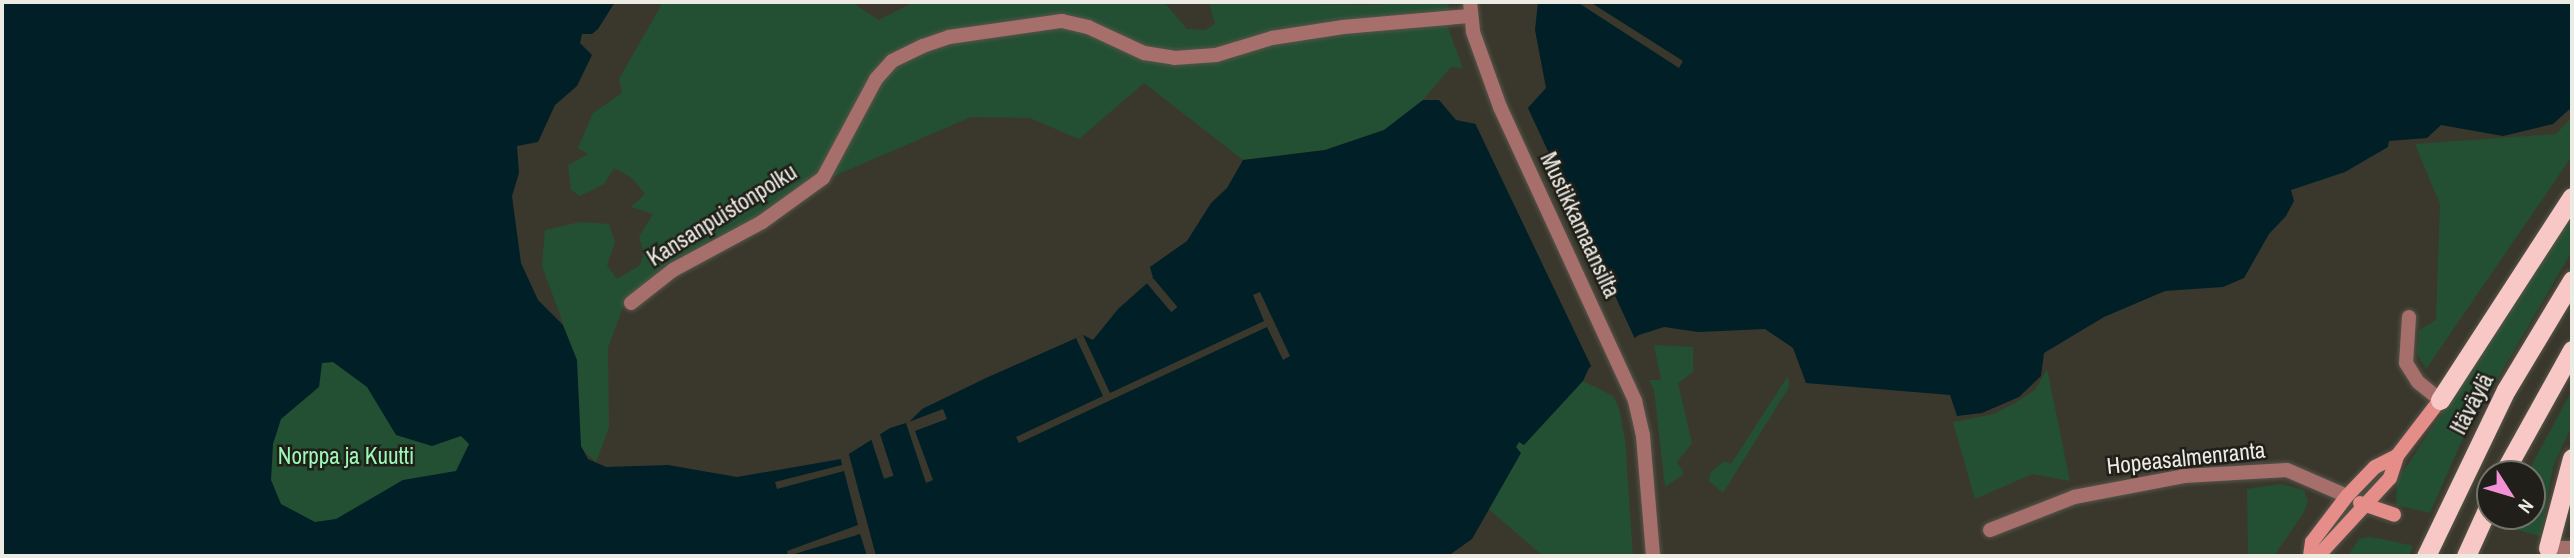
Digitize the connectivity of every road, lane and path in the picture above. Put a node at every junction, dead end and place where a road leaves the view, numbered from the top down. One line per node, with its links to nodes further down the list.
1 (1470, 9): 4 (street, Kansanpuistonpolku); 18 (street, Mustikkamaansilta)
2 (2572, 197): 7 (highway)
3 (2572, 280): 21 (highway, Itäväylä)
4 (631, 303)
5 (2409, 317): 7 (street)
6 (2572, 350): 10 (highway)
7 (2440, 400): 8 (main road)
8 (2397, 456): 11 (main road); 12 (main road)
9 (2572, 458): 17 (highway)
10 (2511, 460)
11 (2347, 496): 12 (main road); 14 (street, Hopeasalmenranta); 19 (main road)
12 (2365, 506): 13 (main road); 20 (main road)
13 (2395, 515)
14 (1990, 530)
15 (2478, 530): 22 (highway)
16 (2572, 548): 17 (street)
17 (2544, 551)
18 (1653, 556)
19 (2310, 556)
20 (2318, 556)
21 (2426, 556)
22 (2466, 556)

